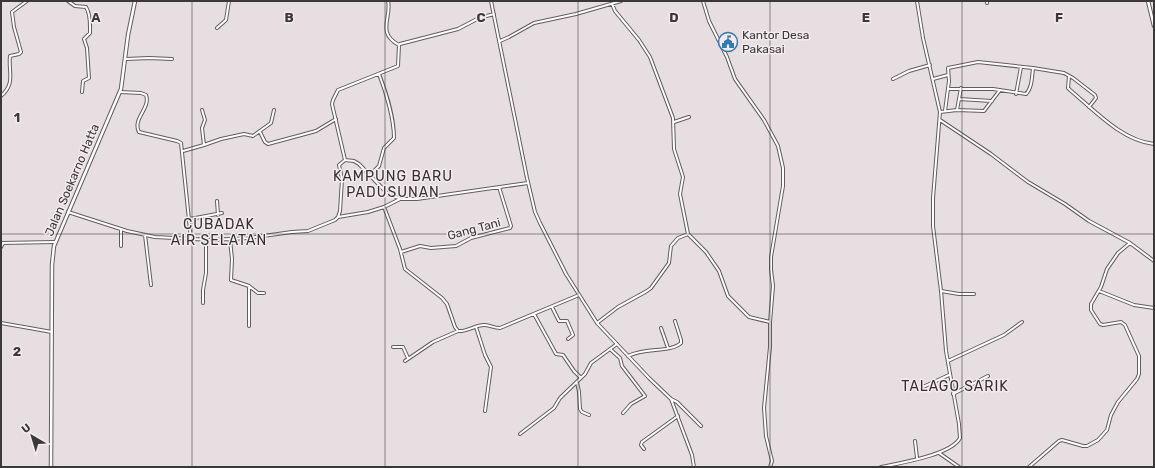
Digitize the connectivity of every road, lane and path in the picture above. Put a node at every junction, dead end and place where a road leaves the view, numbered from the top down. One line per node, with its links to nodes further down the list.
1 (27, 1): 33 (street)
2 (68, 1): 30 (street)
3 (135, 1): 17 (street, Jalan Soekarno Hatta)
4 (229, 1): 14 (street)
5 (388, 1): 16 (street)
6 (491, 1): 12 (street)
7 (621, 1): 11 (street)
8 (703, 1): 87 (street)
9 (917, 1): 19 (street)
10 (1148, 1): 13 (street)
11 (612, 4): 15 (street); 45 (street)
12 (494, 14): 15 (street); 16 (street)
13 (1154, 26)
14 (217, 28)
15 (500, 41): 52 (street)
16 (399, 45): 22 (street)
17 (126, 59): 18 (street); 31 (street, Jalan Soekarno Hatta)
18 (172, 59)
19 (930, 65): 25 (street); 26 (street)
20 (1021, 67): 21 (street); 23 (street); 32 (street)
21 (1033, 68): 24 (street); 32 (street)
22 (379, 74): 43 (street); 51 (street)
23 (948, 75): 26 (street); 28 (street)
24 (1069, 76): 36 (street); 36 (street)
25 (894, 79)
26 (933, 79): 41 (street)
27 (961, 88): 28 (street); 29 (street); 34 (street)
28 (948, 89): 40 (street)
29 (1000, 90): 32 (street); 35 (street)
30 (82, 92)
31 (120, 92): 49 (street); 57 (street, Jalan Soekarno Hatta)
32 (1016, 94)
33 (1, 96)
34 (959, 100): 35 (street); 39 (street)
35 (992, 101): 39 (street)
36 (1090, 107): 47 (street)
37 (202, 110): 48 (street)
38 (274, 110): 46 (street)
39 (957, 110): 40 (street)
40 (945, 111): 41 (street)
41 (940, 112): 44 (street)
42 (689, 117): 45 (street)
43 (336, 120): 46 (street); 50 (street)
44 (940, 120): 70 (street); 77 (street)
45 (674, 122): 63 (street)
46 (260, 132): 48 (street)
47 (1154, 144)
48 (204, 146): 49 (street)
49 (182, 151): 61 (street)
50 (345, 160): 51 (street); 60 (street)
51 (370, 176): 54 (street)
52 (528, 183): 53 (street); 81 (street)
53 (499, 186): 54 (street); 73 (street, Gang Tani)
54 (401, 199): 56 (street)
55 (217, 201): 58 (street)
56 (384, 207): 60 (street); 73 (street)
57 (68, 212): 62 (street); 68 (street, Jalan Soekarno Hatta)
58 (218, 214): 59 (street); 61 (street)
59 (222, 214)
60 (338, 217): 67 (street)
61 (190, 219): 65 (street)
62 (121, 229): 64 (street); 71 (street)
63 (688, 234): 87 (street); 90 (street)
64 (145, 235): 65 (street); 75 (street)
65 (191, 238): 66 (street)
66 (206, 239): 67 (street); 82 (street)
67 (230, 240): 76 (street)
68 (55, 242): 69 (street); 95 (street, Jalan Soekarno Hatta)
69 (2, 243): 72 (street)
70 (1130, 243): 74 (street); 78 (street)
71 (121, 246)
72 (1, 248)
73 (401, 252): 94 (street)
74 (1154, 261)
75 (151, 285)
76 (249, 286): 79 (street); 91 (street)
77 (941, 291): 80 (street); 104 (street)
78 (1099, 291): 84 (street); 127 (street)
79 (264, 293)
80 (974, 294)
81 (579, 295): 83 (street); 90 (street)
82 (203, 303)
83 (552, 307): 85 (street); 96 (street)
84 (1154, 308)
85 (534, 314): 92 (street); 107 (street)
86 (675, 321): 99 (street)
87 (770, 322): 124 (street)
88 (1022, 322): 104 (street)
89 (1, 323): 95 (street)
90 (597, 323): 97 (street)
91 (249, 326)
92 (476, 327): 94 (street); 112 (street)
93 (661, 328): 99 (street)
94 (458, 331): 102 (street)
95 (52, 332): 122 (street, Jalan Soekarno Hatta)
96 (568, 339)
97 (617, 344): 100 (street); 101 (street)
98 (393, 348): 102 (street)
99 (668, 348): 101 (street)
100 (610, 349): 107 (street); 113 (street)
101 (628, 356): 111 (street)
102 (409, 358): 103 (street)
103 (405, 360)
104 (948, 361): 105 (street)
105 (950, 375): 109 (street); 110 (street)
106 (988, 376): 110 (street)
107 (581, 378): 108 (street)
108 (577, 382): 114 (street); 117 (street)
109 (923, 387)
110 (953, 394): 120 (street)
111 (670, 399): 115 (street); 116 (street)
112 (485, 411)
113 (623, 413)
114 (588, 415)
115 (678, 416): 119 (street); 123 (street)
116 (701, 426)
117 (520, 434)
118 (914, 441): 121 (street)
119 (644, 449)
120 (939, 453): 121 (street); 126 (street)
121 (917, 458): 125 (street)
122 (51, 467)
123 (694, 467)
124 (770, 467)
125 (881, 467)
126 (959, 467)
127 (1030, 467)

